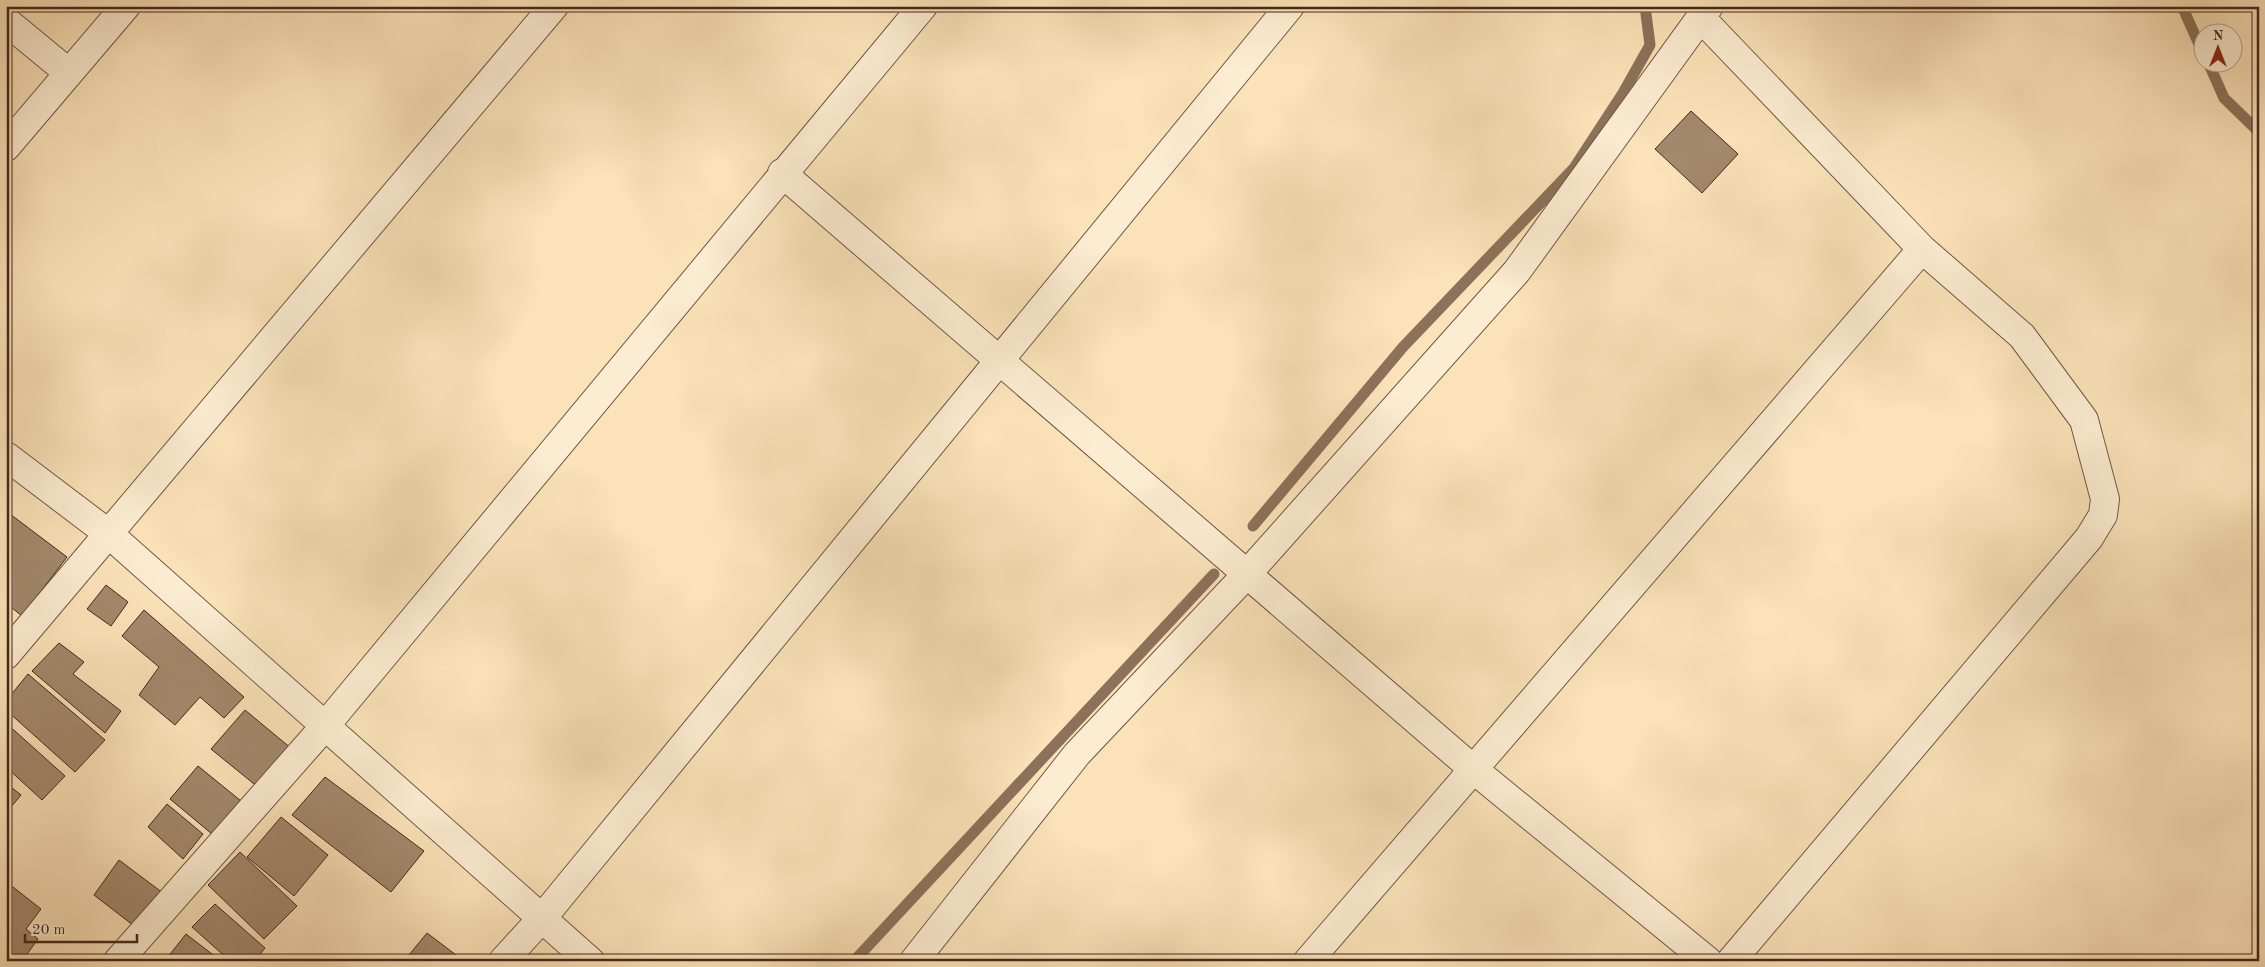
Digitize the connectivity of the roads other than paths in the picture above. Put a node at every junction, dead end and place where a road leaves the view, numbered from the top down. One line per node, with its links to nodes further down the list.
1 (126, 6): 7 (street)
2 (554, 6): 13 (street)
3 (923, 6): 9 (street)
4 (1290, 6): 11 (street)
5 (1705, 12): 10 (street); 14 (street)
6 (6, 21): 7 (street)
7 (69, 73): 8 (street)
8 (6, 147)
9 (782, 173): 11 (street); 16 (street)
10 (1922, 249): 17 (street); 25 (street)
11 (1001, 360): 14 (street); 18 (street)
12 (6, 456): 13 (street)
13 (110, 534): 15 (street); 16 (street)
14 (1247, 574): 17 (street); 22 (street)
15 (6, 655)
16 (326, 726): 18 (street); 19 (street)
17 (1473, 769): 23 (street); 24 (street)
18 (543, 917): 20 (street); 21 (street)
19 (118, 961)
20 (503, 961)
21 (590, 961)
22 (914, 961)
23 (1308, 961)
24 (1708, 961)
25 (1731, 961)

